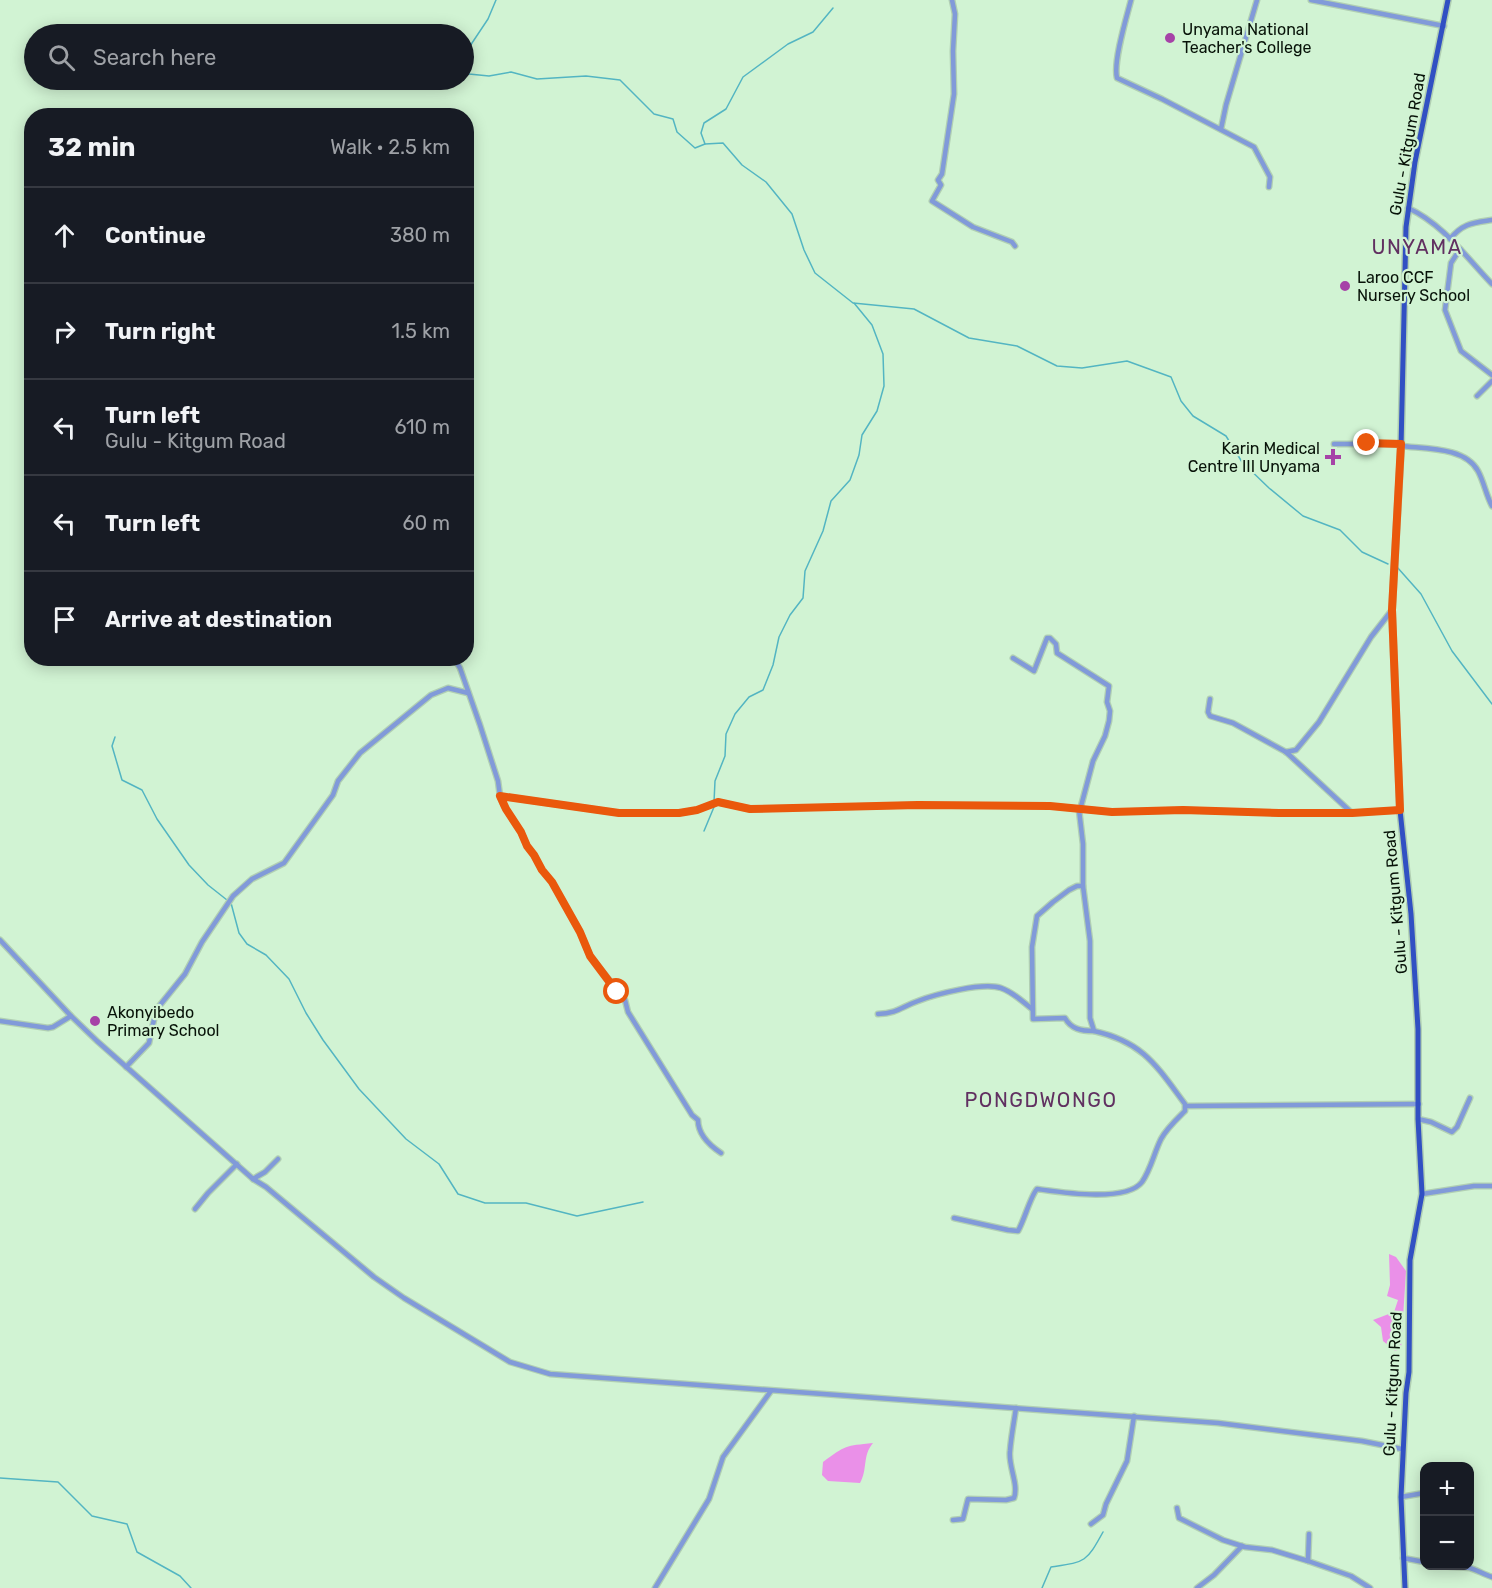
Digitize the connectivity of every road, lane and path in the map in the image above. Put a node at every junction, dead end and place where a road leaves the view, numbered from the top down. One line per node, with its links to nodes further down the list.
1 (952, 0): 12 (street)
2 (1131, 0): 7 (street)
3 (1257, 0): 7 (street)
4 (1311, 0): 6 (street)
5 (1448, 0): 6 (main road, Gulu - Kitgum Road)
6 (1444, 26): 9 (main road, Gulu - Kitgum Road)
7 (1221, 129): 8 (street)
8 (1269, 187)
9 (1408, 208): 11 (street); 21 (main road, Gulu - Kitgum Road)
10 (1492, 220): 11 (street)
11 (1449, 239): 13 (street)
12 (1016, 246)
13 (1460, 249): 14 (street); 16 (street)
14 (1492, 284)
15 (1492, 366): 16 (street)
16 (1486, 370): 17 (street)
17 (1492, 375)
18 (1492, 381): 19 (street)
19 (1477, 396)
20 (1334, 444): 21 (street)
21 (1401, 445): 22 (street); 23 (main road, Gulu - Kitgum Road)
22 (1492, 506)
23 (1392, 610): 28 (street); 31 (main road, Gulu - Kitgum Road)
24 (1013, 658): 30 (street)
25 (459, 666): 26 (street)
26 (468, 693): 29 (street); 40 (street)
27 (1210, 699): 28 (street)
28 (1286, 752): 32 (street)
29 (500, 796): 30 (street); 45 (street)
30 (1080, 810): 32 (street); 33 (street)
31 (1400, 810): 32 (street); 42 (main road, Gulu - Kitgum Road)
32 (1352, 813)
33 (1083, 886): 35 (street); 39 (street)
34 (0, 940): 37 (street)
35 (1032, 1009): 36 (street); 39 (street)
36 (878, 1014)
37 (71, 1016): 38 (street); 40 (street)
38 (0, 1021)
39 (1094, 1031): 43 (street)
40 (126, 1067): 47 (street)
41 (1470, 1098): 44 (street)
42 (1419, 1104): 43 (street); 44 (main road, Gulu - Kitgum Road)
43 (1186, 1106): 52 (street)
44 (1418, 1119): 50 (main road, Gulu - Kitgum Road)
45 (721, 1153)
46 (278, 1159): 48 (street)
47 (237, 1164): 48 (street); 51 (street)
48 (253, 1179): 53 (street)
49 (1492, 1186): 50 (street)
50 (1422, 1194): 56 (main road, Gulu - Kitgum Road)
51 (195, 1209)
52 (954, 1218)
53 (771, 1391): 54 (street); 69 (street)
54 (1016, 1408): 55 (street); 60 (street)
55 (1134, 1416): 56 (street); 61 (street)
56 (1402, 1449): 58 (main road, Gulu - Kitgum Road)
57 (1420, 1493): 58 (street)
58 (1401, 1497): 64 (main road, Gulu - Kitgum Road)
59 (1177, 1508): 63 (street)
60 (953, 1520)
61 (1091, 1524)
62 (1309, 1534): 65 (street)
63 (1242, 1546): 65 (street); 70 (street)
64 (1403, 1558): 66 (street); 72 (main road, Gulu - Kitgum Road)
65 (1308, 1561): 71 (street)
66 (1420, 1561)
67 (1474, 1570): 68 (street)
68 (1492, 1577)
69 (655, 1588)
70 (1197, 1588)
71 (1370, 1588)
72 (1405, 1588)

